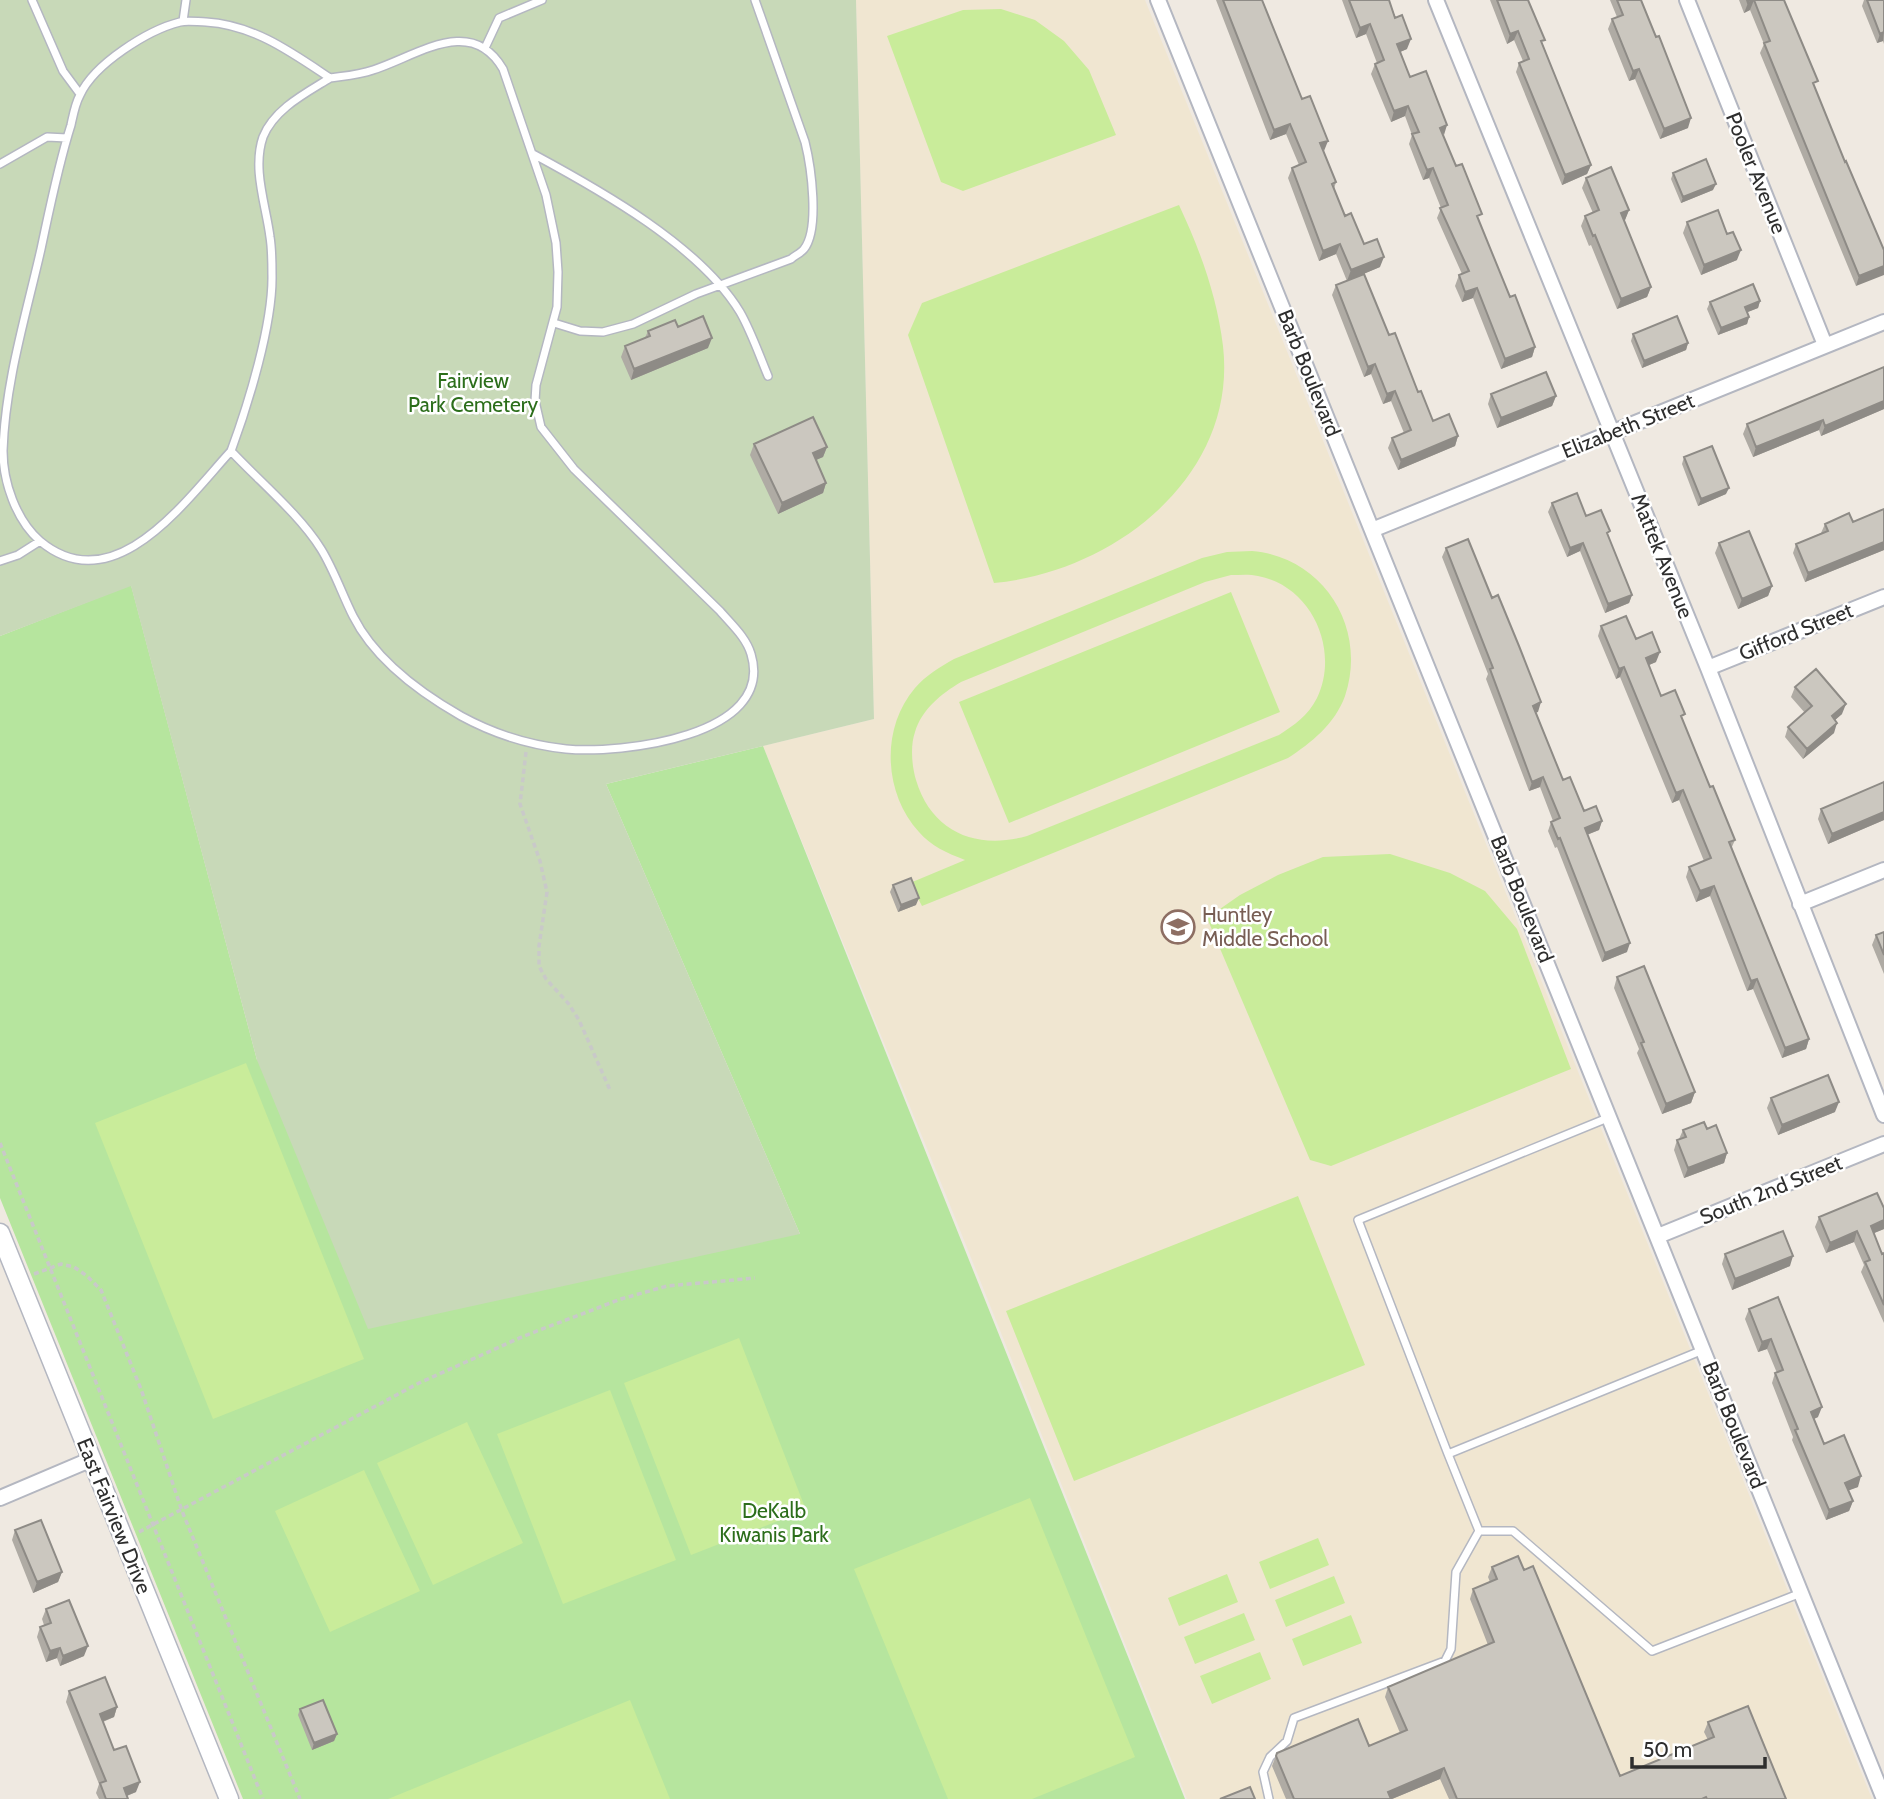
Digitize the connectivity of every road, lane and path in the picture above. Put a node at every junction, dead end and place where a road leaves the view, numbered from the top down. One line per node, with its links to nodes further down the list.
1 (32, 0): 11 (lane)
2 (186, 0): 8 (lane)
3 (542, 0): 9 (lane)
4 (755, 0): 15 (lane)
5 (1158, 0): 22 (street, Barb Boulevard)
6 (1436, 0): 20 (street, Mattek Avenue)
7 (1687, 0): 18 (street, Pooler Avenue)
8 (183, 21): 10 (lane); 11 (lane)
9 (485, 48): 10 (lane); 13 (lane)
10 (330, 78): 21 (lane)
11 (80, 94): 12 (lane)
12 (67, 138): 14 (lane); 23 (lane)
13 (533, 154): 15 (lane); 17 (lane)
14 (0, 164)
15 (720, 286): 17 (lane); 19 (lane)
16 (1884, 322): 18 (street, Elizabeth Street)
17 (554, 323): 27 (lane)
18 (1825, 345): 20 (street, Elizabeth Street)
19 (768, 376)
20 (1611, 433): 22 (street, Elizabeth Street); 26 (street, Mattek Avenue)
21 (231, 451): 23 (lane); 27 (lane)
22 (1372, 530): 32 (street, Barb Boulevard)
23 (40, 541): 24 (lane)
24 (0, 561)
25 (1884, 597): 26 (street, Gifford Street)
26 (1708, 667): 29 (street, Mattek Avenue)
27 (527, 743): 30 (path)
28 (1884, 870): 29 (street)
29 (1800, 904): 31 (street, Mattek Avenue)
30 (610, 1090)
31 (1884, 1115)
32 (1611, 1117): 36 (street, Barb Boulevard); 41 (lane)
33 (0, 1143): 37 (path)
34 (1884, 1144): 36 (street, South 2nd Street)
35 (0, 1233): 39 (street, East Fairview Drive)
36 (1658, 1236): 40 (street, Barb Boulevard)
37 (50, 1268): 39 (path); 44 (path); 45 (path)
38 (755, 1278): 44 (path)
39 (19, 1280): 42 (street, East Fairview Drive)
40 (1704, 1350): 41 (lane); 48 (street, Barb Boulevard)
41 (1448, 1454): 46 (lane)
42 (92, 1460): 43 (street); 47 (street, East Fairview Drive)
43 (0, 1498)
44 (182, 1511): 45 (path); 51 (path)
45 (154, 1525): 47 (path); 50 (path)
46 (1479, 1531): 48 (lane); 52 (lane)
47 (124, 1539): 49 (street, East Fairview Drive)
48 (1801, 1593): 53 (street, Barb Boulevard)
49 (229, 1799)
50 (263, 1799)
51 (300, 1799)
52 (1269, 1799)
53 (1884, 1799)

